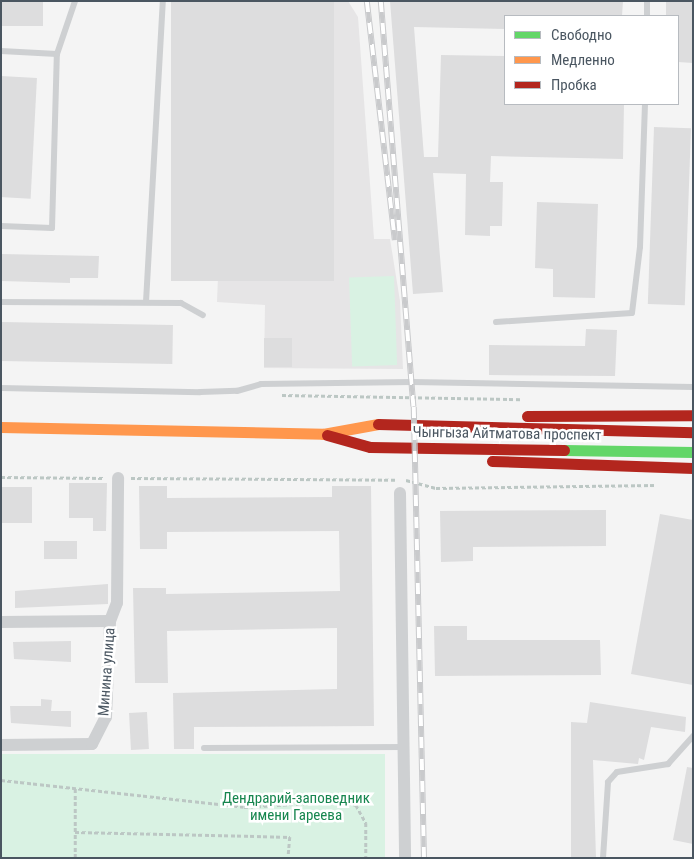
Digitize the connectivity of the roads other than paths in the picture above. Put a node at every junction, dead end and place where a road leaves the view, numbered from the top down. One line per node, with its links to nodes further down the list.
1 (75, 1): 6 (lane)
2 (163, 1): 10 (lane)
3 (647, 1): 4 (lane)
4 (647, 15)
5 (1, 51): 6 (lane)
6 (57, 54): 8 (lane)
7 (645, 105): 12 (lane)
8 (1, 226)
9 (1, 302): 10 (lane)
10 (146, 302): 11 (lane)
11 (203, 315)
12 (496, 322)
13 (693, 387): 14 (lane)
14 (1, 388)
15 (693, 414): 16 (main road)
16 (437, 426): 18 (main road, Чынгыза Айтматова проспект); 19 (main road, Чынгыза Айтматова проспект)
17 (1, 427): 19 (main road, Чынгыза Айтматова проспект)
18 (693, 432)
19 (323, 434): 20 (main road, Чынгыза Айтматова проспект)
20 (437, 449): 21 (main road, Чынгыза Айтматова проспект); 22 (main road)
21 (693, 452)
22 (693, 468)
23 (118, 478): 25 (street, Минина улица)
24 (400, 493): 29 (street)
25 (110, 621): 26 (street); 28 (street, Минина улица)
26 (1, 622)
27 (693, 736): 32 (lane)
28 (1, 745)
29 (404, 747): 30 (lane); 31 (street)
30 (204, 748)
31 (405, 858)
32 (603, 858)

